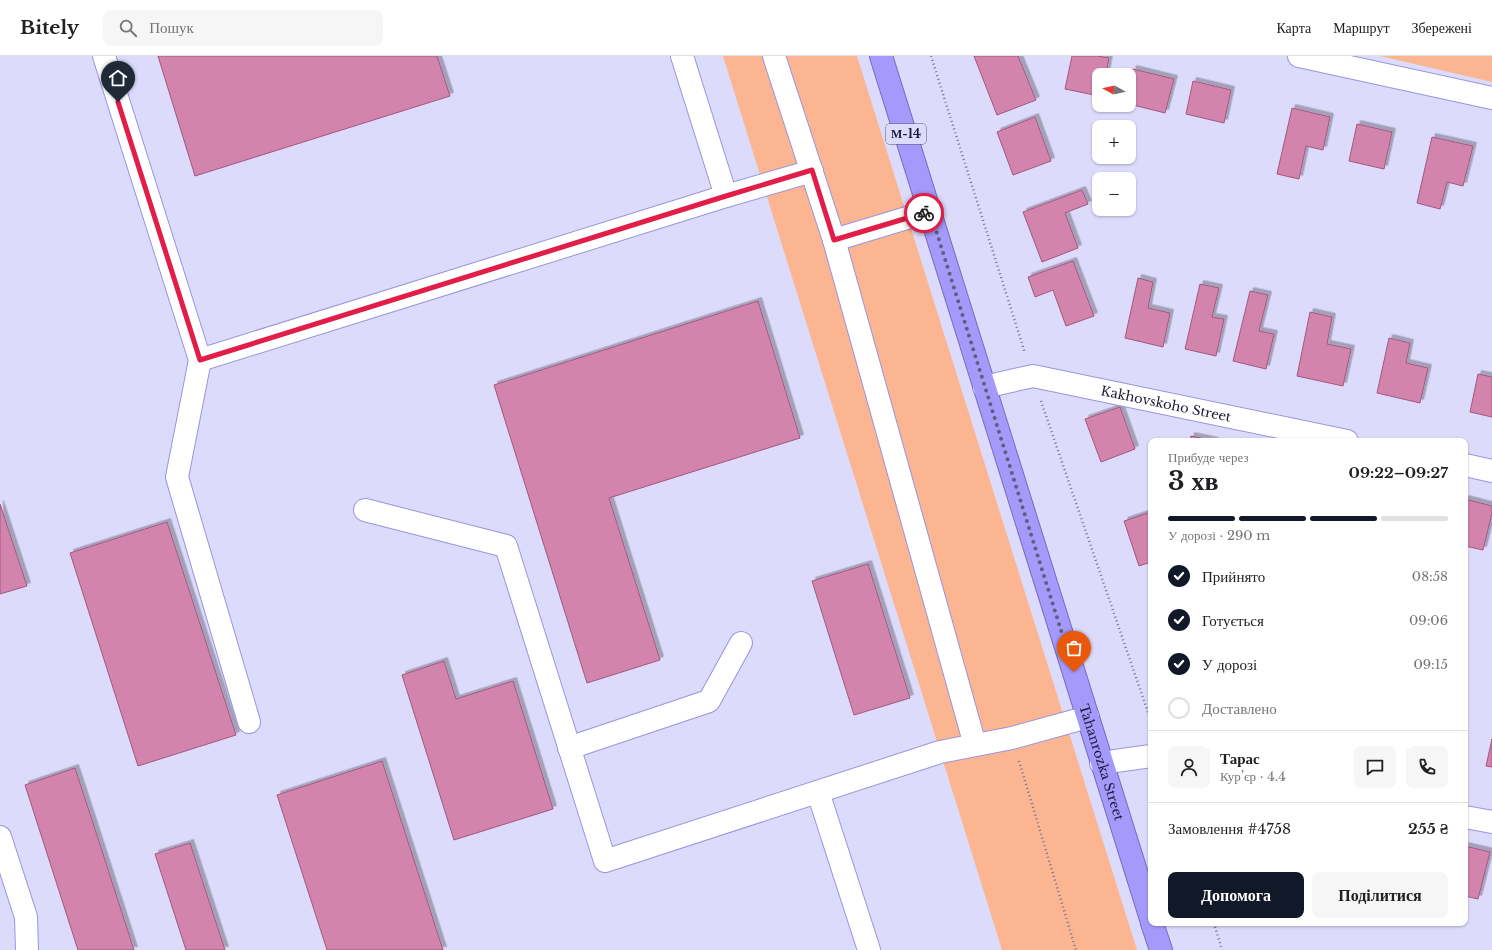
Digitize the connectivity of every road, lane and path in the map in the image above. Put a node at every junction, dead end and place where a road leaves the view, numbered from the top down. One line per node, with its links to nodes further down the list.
1 (104, 56): 12 (street)
2 (682, 56): 9 (street)
3 (774, 56): 8 (street)
4 (881, 56): 10 (highway, Tahanrozka Street / М-14)
5 (931, 56): 13 (path)
6 (1298, 56): 7 (street)
7 (1492, 98)
8 (812, 170): 9 (street); 11 (street)
9 (726, 196): 12 (street)
10 (930, 211): 11 (street); 14 (highway, Tahanrozka Street / М-14)
11 (834, 240): 24 (street)
12 (200, 360): 22 (street)
13 (1033, 376): 14 (street, Kakhovskoho Street); 15 (street, Kakhovskoho Street); 20 (path)
14 (984, 387): 21 (highway, Tahanrozka Street / М-14)
15 (1333, 438)
16 (1468, 466): 17 (street)
17 (1492, 471)
18 (365, 510): 25 (street)
19 (741, 643): 25 (street)
20 (1148, 712)
21 (1088, 717): 23 (street); 27 (highway, Tahanrozka Street / М-14)
22 (250, 722)
23 (1012, 738): 24 (street); 37 (path)
24 (975, 745): 28 (street)
25 (569, 748): 28 (street)
26 (1148, 756): 27 (street)
27 (1101, 763): 32 (highway, Tahanrozka Street / М-14)
28 (818, 792): 36 (street)
29 (1468, 818): 30 (street)
30 (1492, 822)
31 (0, 837): 35 (street)
32 (1148, 910)
33 (1153, 926): 38 (highway)
34 (1215, 926): 39 (path)
35 (28, 950)
36 (869, 950)
37 (1076, 950)
38 (1161, 950)
39 (1222, 950)

